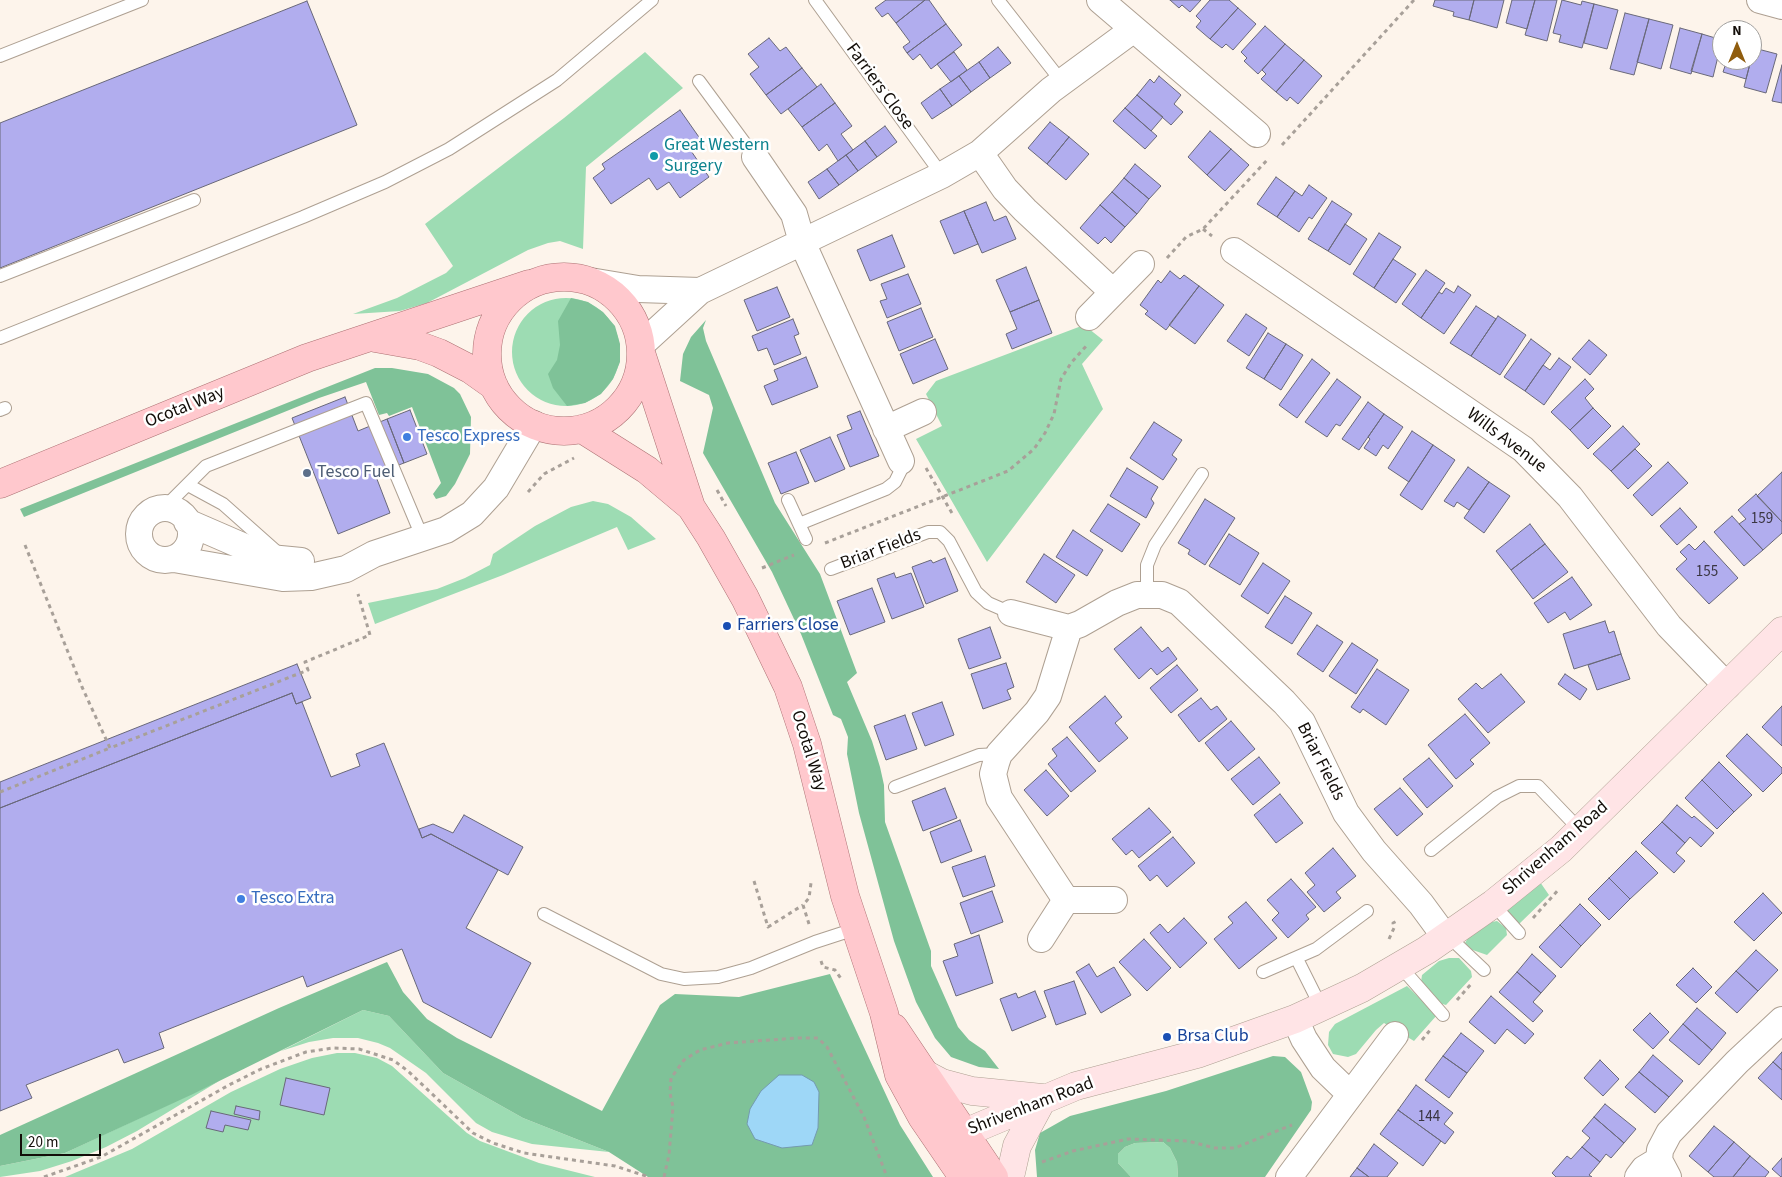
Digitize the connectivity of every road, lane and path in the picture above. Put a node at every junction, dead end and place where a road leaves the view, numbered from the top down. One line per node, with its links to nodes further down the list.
1 (142, 0): 9 (lane)
2 (652, 0): 27 (lane)
3 (815, 0): 15 (lane, Farriers Close)
4 (1100, 0): 8 (street)
5 (1760, 0): 7 (street)
6 (1000, 1): 11 (lane)
7 (1782, 6)
8 (1134, 29): 11 (street); 12 (street)
9 (0, 56)
10 (699, 81): 14 (lane)
11 (1062, 82): 13 (street)
12 (1257, 134)
13 (980, 153): 15 (street); 24 (street)
14 (755, 157): 17 (street)
15 (942, 175): 17 (street)
16 (194, 200): 20 (lane)
17 (802, 242): 23 (street); 32 (street)
18 (1234, 251): 58 (street, Wills Avenue)
19 (1141, 264): 24 (street)
20 (0, 276)
21 (590, 281): 22 (main road); 23 (street); 28 (main road)
22 (529, 284): 26 (main road, Ocotal Way); 29 (main road)
23 (700, 291): 28 (street)
24 (1113, 292): 25 (street)
25 (1089, 317)
26 (371, 337): 29 (main road, Ocotal Way); 37 (main road, Ocotal Way)
27 (0, 338)
28 (642, 350): 33 (main road); 41 (main road, Ocotal Way)
29 (494, 386): 31 (main road)
30 (923, 412): 32 (street)
31 (534, 424): 33 (main road); 47 (street)
32 (886, 428): 35 (street)
33 (582, 429): 41 (main road, Ocotal Way)
34 (578, 457): 39 (path)
35 (901, 461): 44 (path); 45 (lane)
36 (1202, 474): 54 (lane)
37 (0, 484)
38 (188, 485): 42 (lane); 47 (lane); 51 (lane)
39 (522, 500)
40 (788, 500): 45 (lane)
41 (691, 507): 74 (main road, Ocotal Way)
42 (163, 508): 43 (street); 50 (street)
43 (187, 522): 50 (street); 51 (street)
44 (958, 522)
45 (799, 524): 46 (lane)
46 (806, 538)
47 (422, 539): 49 (street)
48 (25, 545): 59 (path)
49 (374, 554): 50 (street); 51 (street)
50 (174, 558)
51 (286, 561)
52 (831, 568): 55 (lane, Briar Fields)
53 (359, 591): 59 (path)
54 (1147, 595): 56 (street, Briar Fields); 69 (street, Briar Fields)
55 (1011, 613): 56 (street, Briar Fields)
56 (1069, 628): 60 (street)
57 (1782, 631): 58 (street, Shrivenham Road)
58 (1727, 686): 63 (street, Shrivenham Road)
59 (110, 748): 62 (path)
60 (999, 754): 61 (lane); 67 (street)
61 (895, 787)
62 (0, 792)
63 (1581, 831): 64 (lane); 70 (street, Shrivenham Road)
64 (1431, 850)
65 (811, 877): 71 (path)
66 (754, 881): 71 (path)
67 (1066, 900): 68 (street); 77 (street)
68 (1114, 900)
69 (1422, 904): 76 (street, Briar Fields); 79 (path)
70 (1493, 904): 75 (lane); 76 (street, Shrivenham Road)
71 (804, 905): 78 (path)
72 (1367, 911): 80 (lane)
73 (544, 914): 78 (lane)
74 (855, 929): 78 (lane); 85 (main road, Ocotal Way)
75 (1519, 933)
76 (1447, 937): 79 (street, Shrivenham Road); 81 (lane)
77 (1041, 939)
78 (815, 942): 83 (path)
79 (1392, 956): 84 (street, Shrivenham Road); 86 (lane)
80 (1297, 959): 82 (lane); 84 (lane)
81 (1484, 970)
82 (1264, 972)
83 (843, 983)
84 (1321, 1007): 87 (street, Shrivenham Road)
85 (884, 1013): 90 (main road, Ocotal Way); 95 (main road, Ocotal Way)
86 (1443, 1015)
87 (1295, 1019): 91 (street); 92 (street, Shrivenham Road)
88 (1782, 1020): 97 (street)
89 (1395, 1035): 91 (street)
90 (925, 1074): 92 (street); 93 (main road, Ocotal Way)
91 (1350, 1094): 94 (street)
92 (1043, 1098): 93 (street, Shrivenham Road); 104 (street)
93 (964, 1132): 95 (street, Shrivenham Road); 103 (main road, Ocotal Way)
94 (1317, 1138): 96 (path); 105 (street)
95 (939, 1144): 102 (main road, Ocotal Way)
96 (1038, 1162)
97 (1664, 1168): 106 (street)
98 (44, 1177): 99 (path)
99 (649, 1177)
100 (664, 1177): 101 (path)
101 (887, 1177)
102 (964, 1177)
103 (994, 1177)
104 (1010, 1177)
105 (1289, 1177)
106 (1638, 1177)

